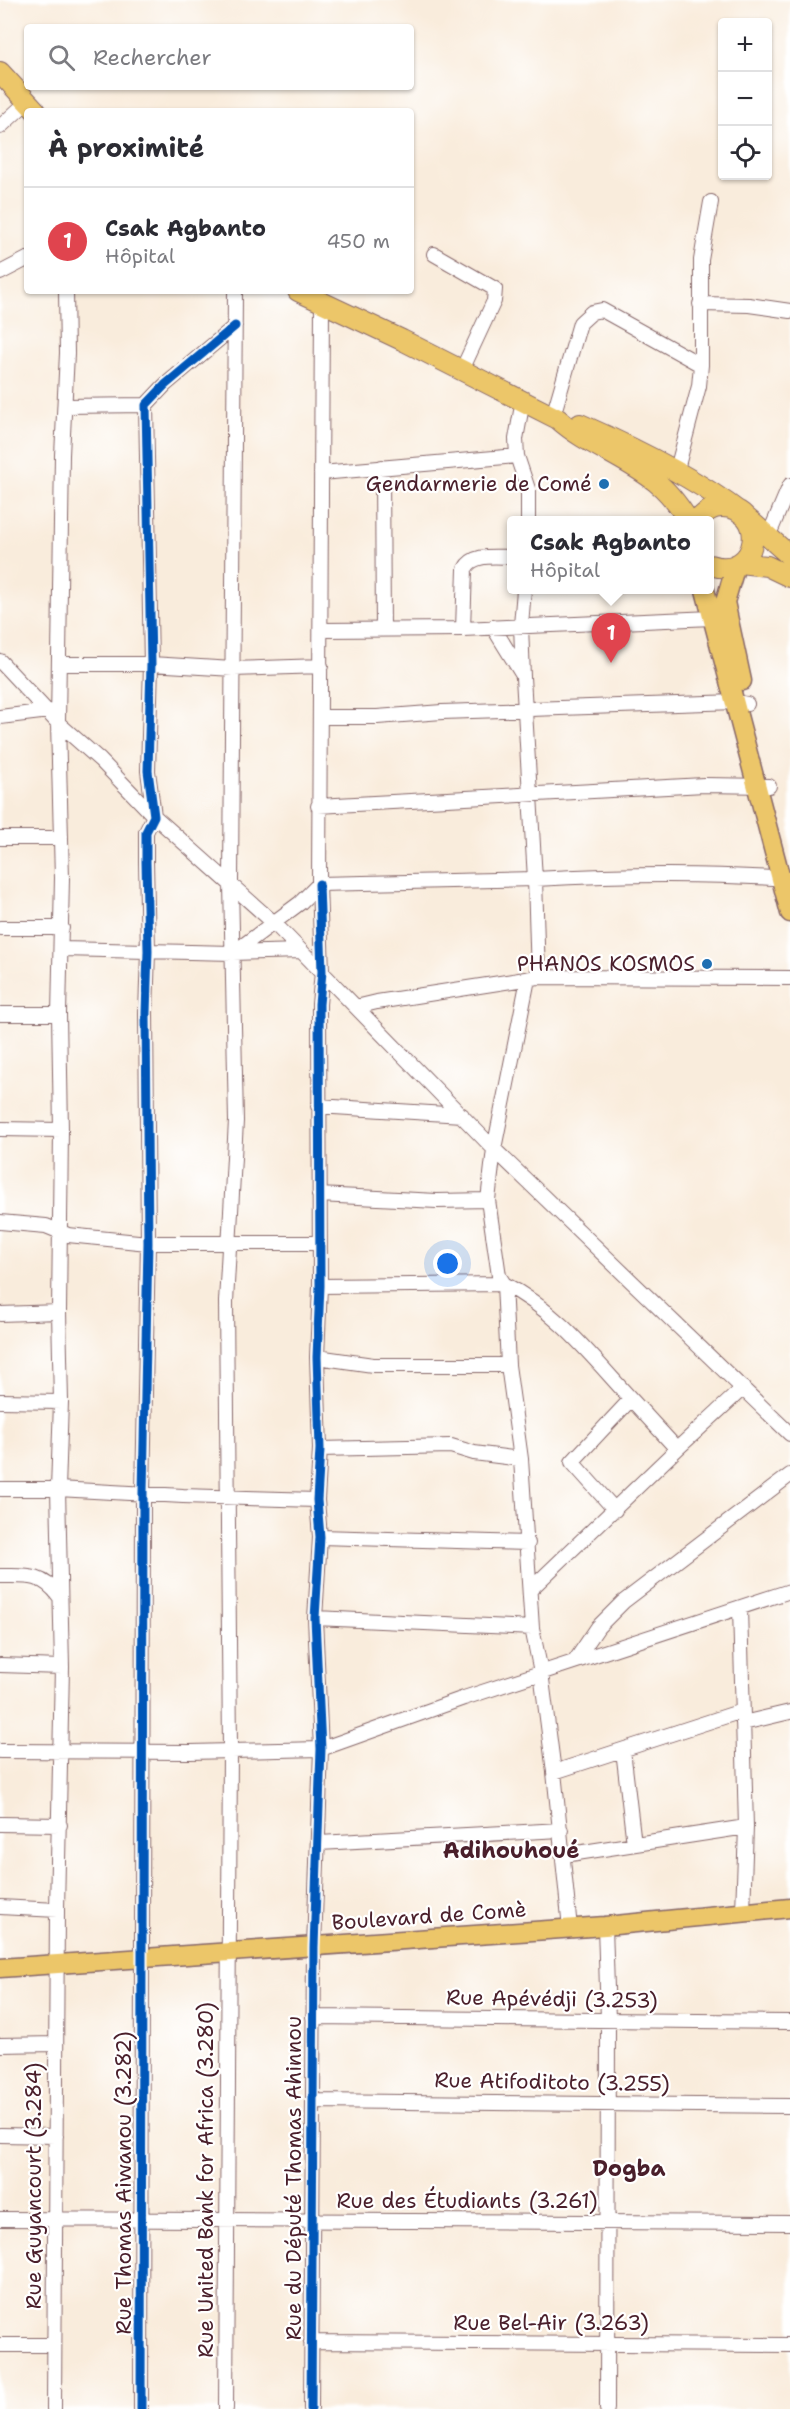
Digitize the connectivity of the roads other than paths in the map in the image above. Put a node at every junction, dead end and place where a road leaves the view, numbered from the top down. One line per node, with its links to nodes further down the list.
1 (0, 72): 2 (highway)
2 (32, 107)
3 (24, 112): 4 (street)
4 (0, 127)
5 (711, 202): 13 (street)
6 (434, 254): 17 (street)
7 (24, 261): 8 (street)
8 (0, 273)
9 (66, 294): 20 (street, Rue Guyancourt (3.284))
10 (235, 294): 15 (street, Rue United Bank for Africa (3.280))
11 (304, 294): 12 (highway)
12 (322, 303): 17 (highway); 24 (street, Rue du Député Thomas Ahinnou)
13 (700, 304): 14 (street); 16 (street)
14 (790, 311)
15 (235, 326): 19 (street); 49 (street, Rue United Bank for Africa (3.280))
16 (701, 365): 21 (street); 25 (street)
17 (462, 370): 18 (highway)
18 (523, 400): 21 (highway); 22 (street)
19 (146, 405): 20 (street); 47 (street)
20 (65, 406): 46 (street, Rue Guyancourt (3.284))
21 (556, 418): 25 (highway); 29 (highway)
22 (517, 456): 23 (street); 28 (street)
23 (382, 467): 24 (street); 44 (street)
24 (321, 473): 43 (street, Rue du Député Thomas Ahinnou)
25 (676, 473): 27 (highway)
26 (790, 485): 31 (street)
27 (741, 513): 30 (highway); 31 (highway); 34 (highway)
28 (528, 516)
29 (685, 516)
30 (702, 516)
31 (768, 537): 32 (highway)
32 (790, 556)
33 (507, 557): 42 (street)
34 (737, 564): 35 (highway); 36 (highway); 51 (main road)
35 (714, 566)
36 (790, 577)
37 (524, 594): 40 (street)
38 (706, 594): 39 (main road)
39 (712, 618): 40 (street); 51 (main road)
40 (521, 625): 41 (street); 50 (street)
41 (493, 627): 42 (street); 50 (street)
42 (463, 629): 44 (street)
43 (321, 630): 44 (street); 48 (street, Rue du Député Thomas Ahinnou)
44 (383, 630)
45 (0, 662): 52 (street)
46 (59, 664): 47 (street); 56 (street, Rue Guyancourt (3.284))
47 (151, 664): 49 (street); 60 (street)
48 (321, 666): 49 (street); 55 (street, Rue du Député Thomas Ahinnou)
49 (232, 669): 65 (street, Rue United Bank for Africa (3.280))
50 (523, 677): 53 (street)
51 (742, 703): 53 (street); 57 (main road)
52 (49, 711): 54 (street); 56 (street)
53 (526, 711): 55 (street); 58 (street)
54 (0, 717)
55 (321, 717): 59 (street, Rue du Député Thomas Ahinnou)
56 (58, 723): 60 (street); 62 (street, Rue Guyancourt (3.284))
57 (764, 785): 58 (street); 63 (main road)
58 (531, 795): 59 (street); 64 (street)
59 (318, 806): 66 (street, Rue du Député Thomas Ahinnou)
60 (154, 816): 65 (street); 72 (street, Rue Thomas Aiwanou (3.282))
61 (0, 838): 62 (street)
62 (61, 838): 70 (street, Rue Guyancourt (3.284))
63 (787, 875): 64 (street); 67 (main road)
64 (535, 879): 66 (street); 76 (street)
65 (231, 884): 68 (street); 74 (street, Rue United Bank for Africa (3.280))
66 (319, 884): 68 (street); 75 (street, Rue du Député Thomas Ahinnou)
67 (790, 913)
68 (274, 923): 73 (street); 74 (street)
69 (0, 928): 70 (street)
70 (62, 928): 71 (street, Rue Guyancourt (3.284))
71 (62, 949): 72 (street); 80 (street, Rue Guyancourt (3.284))
72 (148, 951): 74 (street); 90 (street, Rue Thomas Aiwanou (3.282))
73 (301, 951): 74 (street); 75 (street)
74 (233, 954): 92 (street, Rue United Bank for Africa (3.280))
75 (322, 972): 78 (street); 81 (street, Rue du Député Thomas Ahinnou)
76 (533, 978): 77 (street); 78 (street); 85 (street)
77 (790, 978)
78 (356, 1007): 82 (street)
79 (0, 1014): 80 (street)
80 (59, 1014): 84 (street, Rue Guyancourt (3.284))
81 (318, 1106): 82 (street); 86 (street, Rue du Député Thomas Ahinnou)
82 (462, 1115): 85 (street)
83 (0, 1129): 84 (street)
84 (61, 1130): 89 (street, Rue Guyancourt (3.284))
85 (494, 1149): 87 (street); 99 (street)
86 (319, 1195): 87 (street); 91 (street, Rue du Député Thomas Ahinnou)
87 (488, 1200): 93 (street)
88 (0, 1222): 89 (street)
89 (59, 1233): 90 (street); 95 (street, Rue Guyancourt (3.284))
90 (148, 1243): 92 (street); 110 (street, Rue Thomas Aiwanou (3.282))
91 (320, 1243): 92 (street); 94 (street, Rue du Député Thomas Ahinnou)
92 (230, 1244): 111 (street, Rue United Bank for Africa (3.280))
93 (504, 1284): 94 (street); 98 (street); 100 (street)
94 (320, 1286): 97 (street, Rue du Député Thomas Ahinnou)
95 (59, 1311): 96 (street); 102 (street, Rue Guyancourt (3.284))
96 (0, 1314)
97 (317, 1357): 98 (street); 104 (street, Rue du Député Thomas Ahinnou)
98 (508, 1365): 106 (street)
99 (743, 1388): 103 (street); 105 (street)
100 (631, 1399): 105 (street); 113 (street)
101 (0, 1401): 102 (street)
102 (61, 1402): 108 (street, Rue Guyancourt (3.284))
103 (790, 1434)
104 (320, 1449): 106 (street); 112 (street, Rue du Député Thomas Ahinnou)
105 (677, 1449): 113 (street)
106 (521, 1459): 115 (street)
107 (790, 1475): 123 (street)
108 (58, 1488): 109 (street); 110 (street); 119 (street, Rue Guyancourt (3.284))
109 (0, 1490)
110 (143, 1493): 111 (street); 134 (street, Rue Thomas Aiwanou (3.282))
111 (228, 1497): 112 (street); 130 (street, Rue United Bank for Africa (3.280))
112 (317, 1500): 114 (street, Rue du Député Thomas Ahinnou)
113 (615, 1510): 117 (street)
114 (320, 1537): 115 (street); 121 (street, Rue du Député Thomas Ahinnou)
115 (528, 1543): 117 (street)
116 (0, 1576): 119 (street)
117 (531, 1589): 122 (street)
118 (790, 1591): 120 (street)
119 (59, 1596): 125 (street, Rue Guyancourt (3.284))
120 (740, 1608): 123 (street); 128 (street)
121 (315, 1618): 122 (street); 129 (street, Rue du Député Thomas Ahinnou)
122 (532, 1628): 126 (street)
123 (575, 1661): 126 (street)
124 (0, 1665): 125 (street)
125 (62, 1667): 133 (street, Rue Guyancourt (3.284))
126 (541, 1672): 129 (street); 135 (street)
127 (790, 1712): 128 (street)
128 (742, 1717): 131 (street); 138 (street)
129 (321, 1749): 130 (street); 140 (street, Rue du Député Thomas Ahinnou)
130 (230, 1750): 134 (street); 150 (street, Rue United Bank for Africa (3.280))
131 (623, 1750): 135 (street); 141 (street)
132 (0, 1751): 133 (street)
133 (60, 1751): 134 (street); 137 (street, Rue Guyancourt (3.284))
134 (144, 1752): 151 (street, Rue Thomas Aiwanou (3.282))
135 (554, 1772): 139 (street)
136 (0, 1824): 137 (street)
137 (60, 1825): 145 (street, Rue Guyancourt (3.284))
138 (746, 1827): 141 (street); 146 (street)
139 (561, 1830): 140 (street); 142 (street)
140 (319, 1843): 149 (street, Rue du Député Thomas Ahinnou)
141 (634, 1844): 142 (street)
142 (564, 1854): 148 (street)
143 (0, 1907): 145 (street)
144 (790, 1908): 146 (main road, Boulevard de Comè)
145 (57, 1910): 152 (street, Rue Guyancourt (3.284))
146 (743, 1911): 147 (main road, Boulevard de Comè)
147 (605, 1926): 148 (main road, Boulevard de Comè); 155 (street)
148 (570, 1928): 149 (main road, Boulevard de Comè)
149 (314, 1947): 150 (main road, Boulevard de Comè); 154 (street, Rue du Député Thomas Ahinnou)
150 (229, 1952): 151 (main road, Boulevard de Comè); 167 (street, Rue United Bank for Africa (3.280))
151 (143, 1958): 152 (main road, Boulevard de Comè); 166 (street, Rue Thomas Aiwanou (3.282))
152 (57, 1964): 153 (main road, Boulevard de Comè); 157 (street, Rue Guyancourt (3.284))
153 (0, 1968)
154 (313, 2017): 155 (street, Rue Apévédji (3.253)); 159 (street, Rue du Député Thomas Ahinnou)
155 (608, 2020): 156 (street, Rue Apévédji (3.253)); 160 (street)
156 (790, 2022)
157 (57, 2044): 158 (street); 163 (street, Rue Guyancourt (3.284))
158 (0, 2045)
159 (313, 2101): 160 (street, Rue Atifoditoto (3.255)); 168 (street, Rue du Député Thomas Ahinnou)
160 (606, 2104): 161 (street, Rue Atifoditoto (3.255)); 169 (street)
161 (790, 2106)
162 (0, 2135): 163 (street)
163 (56, 2136): 165 (street, Rue Guyancourt (3.284))
164 (0, 2219): 165 (street, Rue des Étudiants (3.261))
165 (55, 2219): 166 (street, Rue des Étudiants (3.261)); 174 (street, Rue Guyancourt (3.284))
166 (142, 2220): 167 (street, Rue des Étudiants (3.261)); 177 (street, Rue Thomas Aiwanou (3.282))
167 (227, 2220): 168 (street, Rue des Étudiants (3.261)); 178 (street, Rue United Bank for Africa (3.280))
168 (312, 2221): 169 (street, Rue des Étudiants (3.261)); 171 (street, Rue du Député Thomas Ahinnou)
169 (606, 2222): 170 (street, Rue des Étudiants (3.261)); 172 (street)
170 (790, 2223)
171 (311, 2342): 172 (street, Rue Bel-Air (3.263)); 179 (street, Rue du Député Thomas Ahinnou)
172 (607, 2344): 175 (street, Rue Bel-Air (3.263)); 180 (street)
173 (0, 2345): 174 (street)
174 (54, 2345): 176 (street, Rue Guyancourt (3.284))
175 (790, 2345)
176 (54, 2409)
177 (141, 2409)
178 (226, 2409)
179 (311, 2409)
180 (607, 2409)

